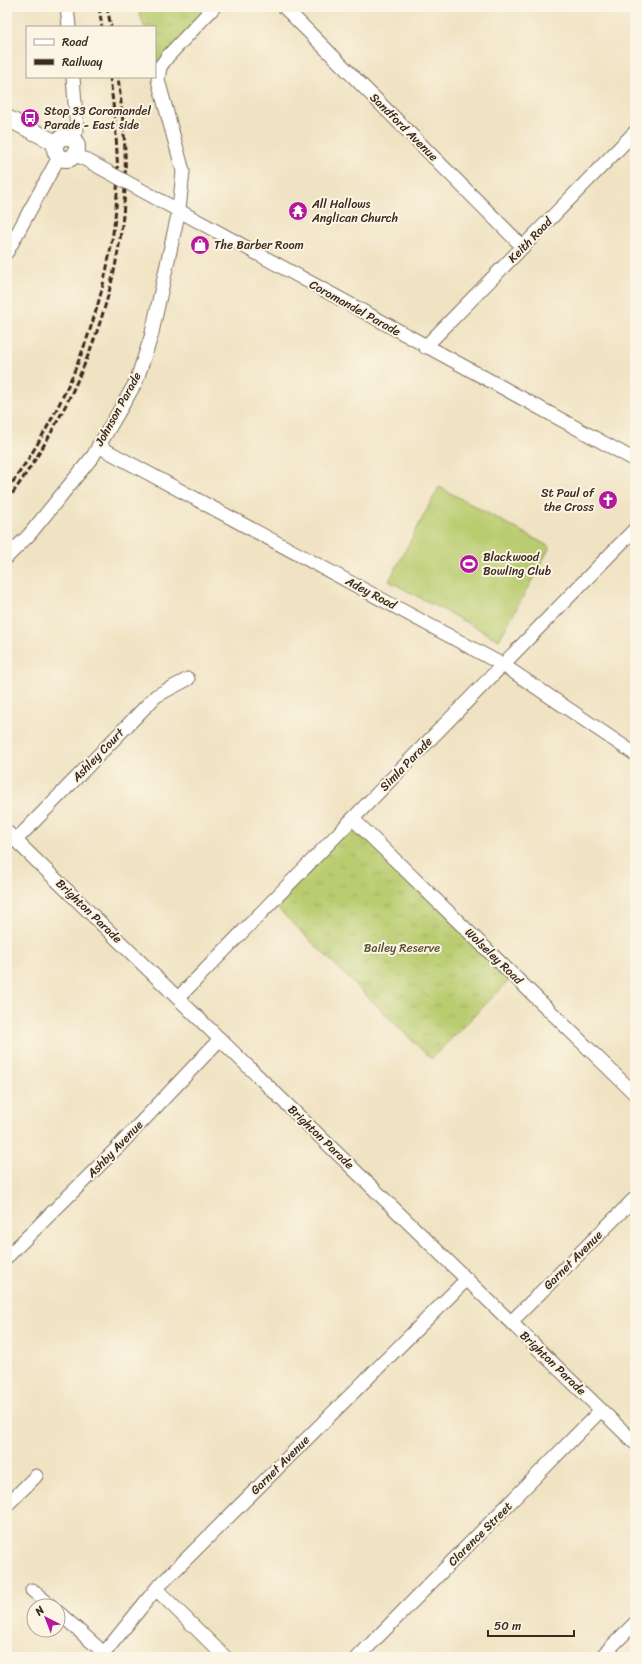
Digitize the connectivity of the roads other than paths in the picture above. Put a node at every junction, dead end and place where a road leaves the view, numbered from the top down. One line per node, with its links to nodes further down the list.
1 (67, 7): 4 (street)
2 (214, 7): 11 (street, Johnson Parade)
3 (284, 7): 12 (street, Sandford Avenue)
4 (69, 26)
5 (73, 78): 8 (street)
6 (7, 118): 9 (street)
7 (635, 132): 12 (street, Keith Road)
8 (72, 138): 9 (street); 10 (street)
9 (57, 150): 10 (street); 13 (street)
10 (75, 154): 11 (street, Coromandel Parade, bridge)
11 (179, 210): 14 (street, Coromandel Parade); 15 (street, Johnson Parade)
12 (523, 247): 14 (street, Keith Road)
13 (7, 252)
14 (425, 347): 16 (street, Coromandel Parade)
15 (98, 446): 18 (street, Johnson Parade); 19 (street, Adey Road)
16 (635, 460)
17 (635, 529): 19 (street, Simla Parade)
18 (7, 557)
19 (503, 665): 21 (street, Adey Road); 22 (street, Simla Parade)
20 (188, 679): 23 (street, Ashley Court)
21 (635, 754)
22 (353, 818): 24 (street, Simla Parade); 26 (street, Wolseley Road)
23 (11, 836): 24 (street, Brighton Parade)
24 (178, 998): 25 (street, Brighton Parade)
25 (220, 1039): 28 (street, Ashby Avenue); 29 (street, Brighton Parade)
26 (635, 1094)
27 (635, 1198): 30 (street, Garnet Avenue)
28 (7, 1257)
29 (466, 1279): 30 (street, Brighton Parade); 35 (street, Garnet Avenue)
30 (511, 1322): 31 (street, Brighton Parade)
31 (602, 1410): 32 (street, Brighton Parade); 42 (street, Clarence Street)
32 (635, 1443)
33 (36, 1476): 34 (street)
34 (7, 1505)
35 (156, 1589): 40 (street, Garnet Avenue); 41 (street)
36 (32, 1590): 37 (street)
37 (42, 1598)
38 (66, 1620): 40 (street)
39 (635, 1623): 43 (street)
40 (102, 1655)
41 (225, 1657)
42 (358, 1657)
43 (601, 1657)

